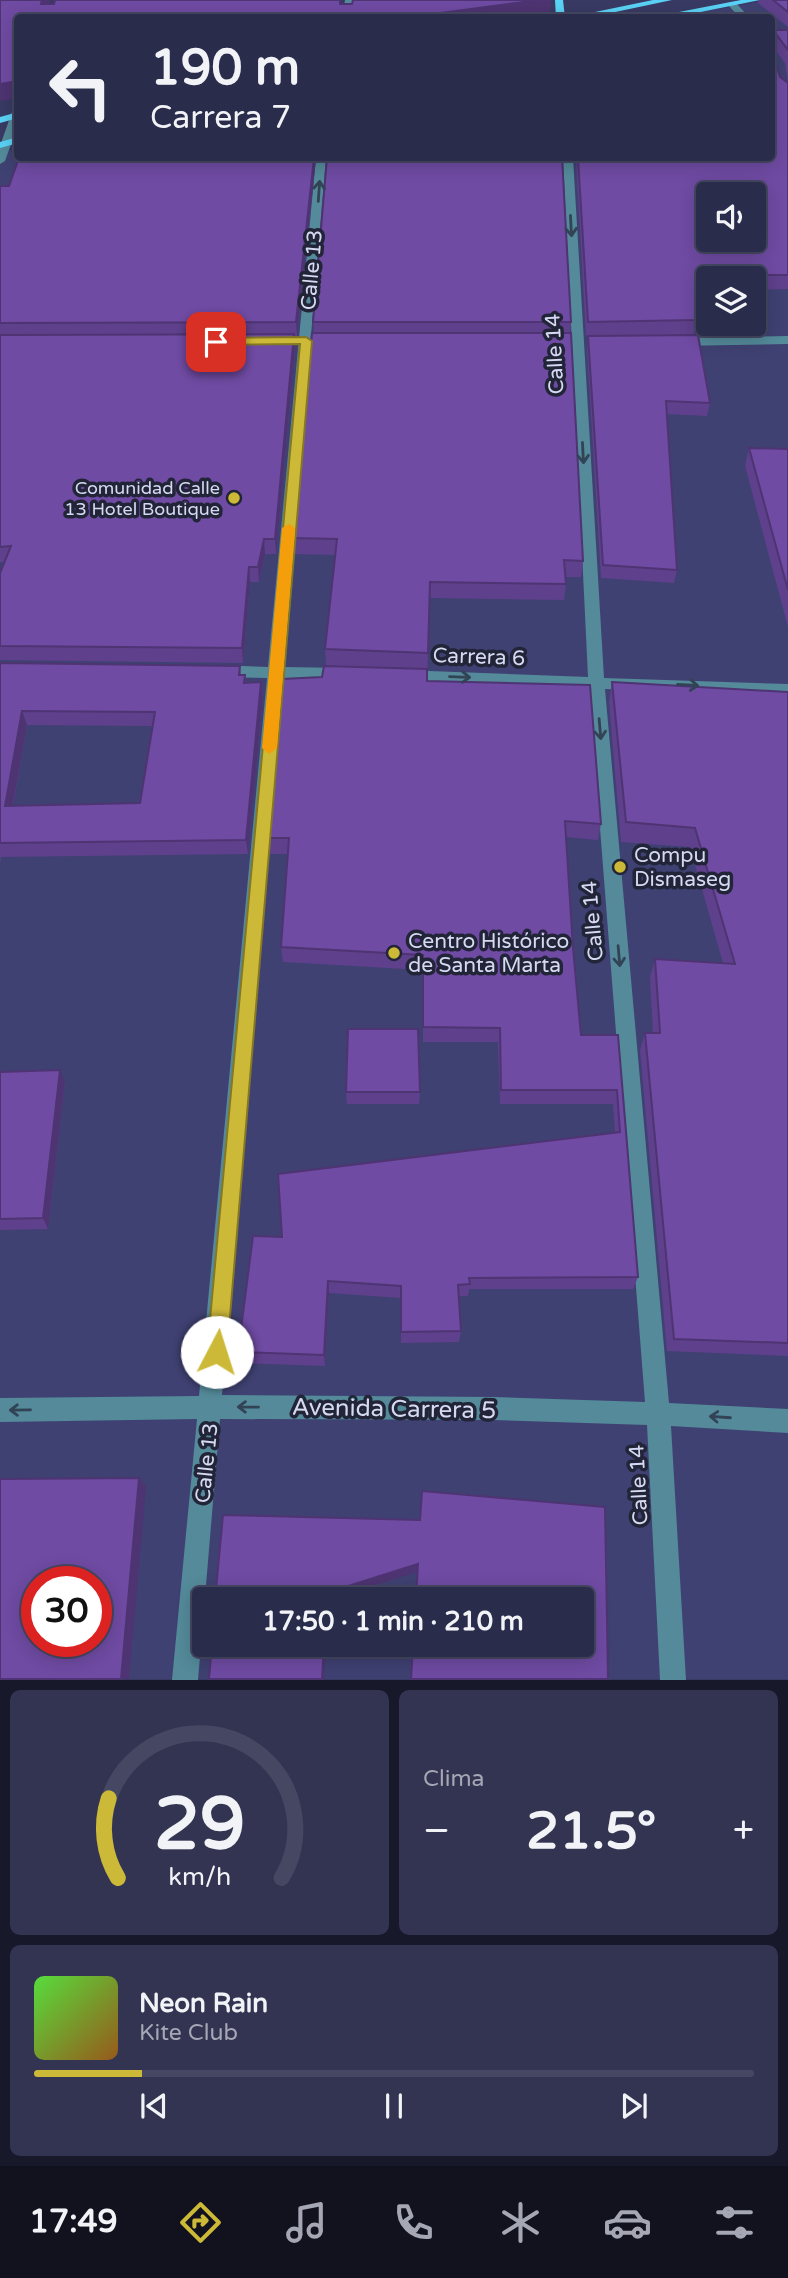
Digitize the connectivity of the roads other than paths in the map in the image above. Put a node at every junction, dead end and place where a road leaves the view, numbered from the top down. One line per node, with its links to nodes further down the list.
1 (668, 0): 4 (main road)
2 (756, 0): 3 (main road)
3 (729, 2): 5 (main road); 6 (street)
4 (592, 14)
5 (671, 14)
6 (742, 14)
7 (14, 123): 8 (street)
8 (8, 143): 9 (street)
9 (0, 161)
10 (321, 161): 14 (street, Calle 13, one-way to 10)
11 (568, 161): 20 (street, Calle 14, one-way to 20)
12 (788, 340): 15 (street)
13 (284, 341): 14 (street)
14 (313, 341): 17 (street, Calle 13)
15 (656, 343)
16 (207, 671): 17 (street)
17 (276, 672): 18 (street); 22 (street, Calle 13)
18 (359, 674)
19 (387, 675): 20 (street, Carrera 6, one-way to 20)
20 (596, 681): 21 (street, Carrera 6, one-way to 21); 24 (street, Calle 14, one-way to 24)
21 (788, 690)
22 (212, 1406): 23 (street, Avenida Carrera 5, one-way to 23); 24 (street, Avenida Carrera 5, one-way to 22); 26 (street, Calle 13)
23 (0, 1410)
24 (658, 1413): 25 (street, Avenida Carrera 5, one-way to 24); 27 (street, Calle 14)
25 (788, 1421)
26 (185, 1679)
27 (673, 1679)

